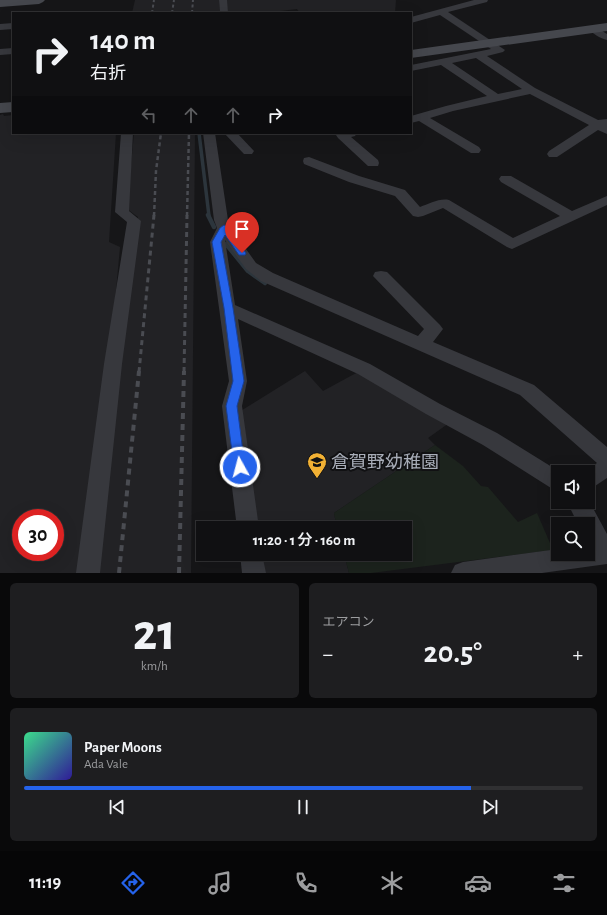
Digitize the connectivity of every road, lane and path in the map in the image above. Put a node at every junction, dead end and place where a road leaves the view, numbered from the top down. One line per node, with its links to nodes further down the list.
1 (39, 0): 5 (street)
2 (44, 0): 7 (street)
3 (223, 0): 8 (street)
4 (484, 0): 6 (street)
5 (0, 3)
6 (440, 11): 9 (street); 15 (street)
7 (38, 12)
8 (224, 12)
9 (412, 20)
10 (12, 26): 11 (street)
11 (0, 27)
12 (607, 27): 13 (street)
13 (594, 29): 14 (street); 15 (street)
14 (607, 38)
15 (487, 43): 18 (street); 19 (street)
16 (12, 51): 17 (street)
17 (0, 52)
18 (412, 54)
19 (479, 55): 20 (street); 22 (street)
20 (444, 62): 21 (street); 23 (street)
21 (412, 68)
22 (531, 90): 23 (street); 27 (street)
23 (495, 97): 26 (street)
24 (12, 106): 25 (street)
25 (0, 108)
26 (416, 119): 32 (street)
27 (604, 125): 34 (street)
28 (127, 134): 52 (street)
29 (209, 134): 40 (street)
30 (231, 134): 33 (street)
31 (346, 134): 36 (street)
32 (475, 150)
33 (248, 151)
34 (553, 154)
35 (309, 160): 39 (street)
36 (373, 163)
37 (506, 178): 39 (street)
38 (607, 200): 39 (street)
39 (572, 216)
40 (224, 228): 42 (street); 43 (street)
41 (381, 276): 43 (street)
42 (228, 308): 47 (street); 49 (street)
43 (421, 344): 44 (street)
44 (607, 459)
45 (607, 467): 46 (street)
46 (595, 475)
47 (551, 478)
48 (582, 509): 50 (street)
49 (247, 521)
50 (607, 554): 54 (street)
51 (252, 561): 53 (street)
52 (88, 573)
53 (254, 573)
54 (463, 573)

